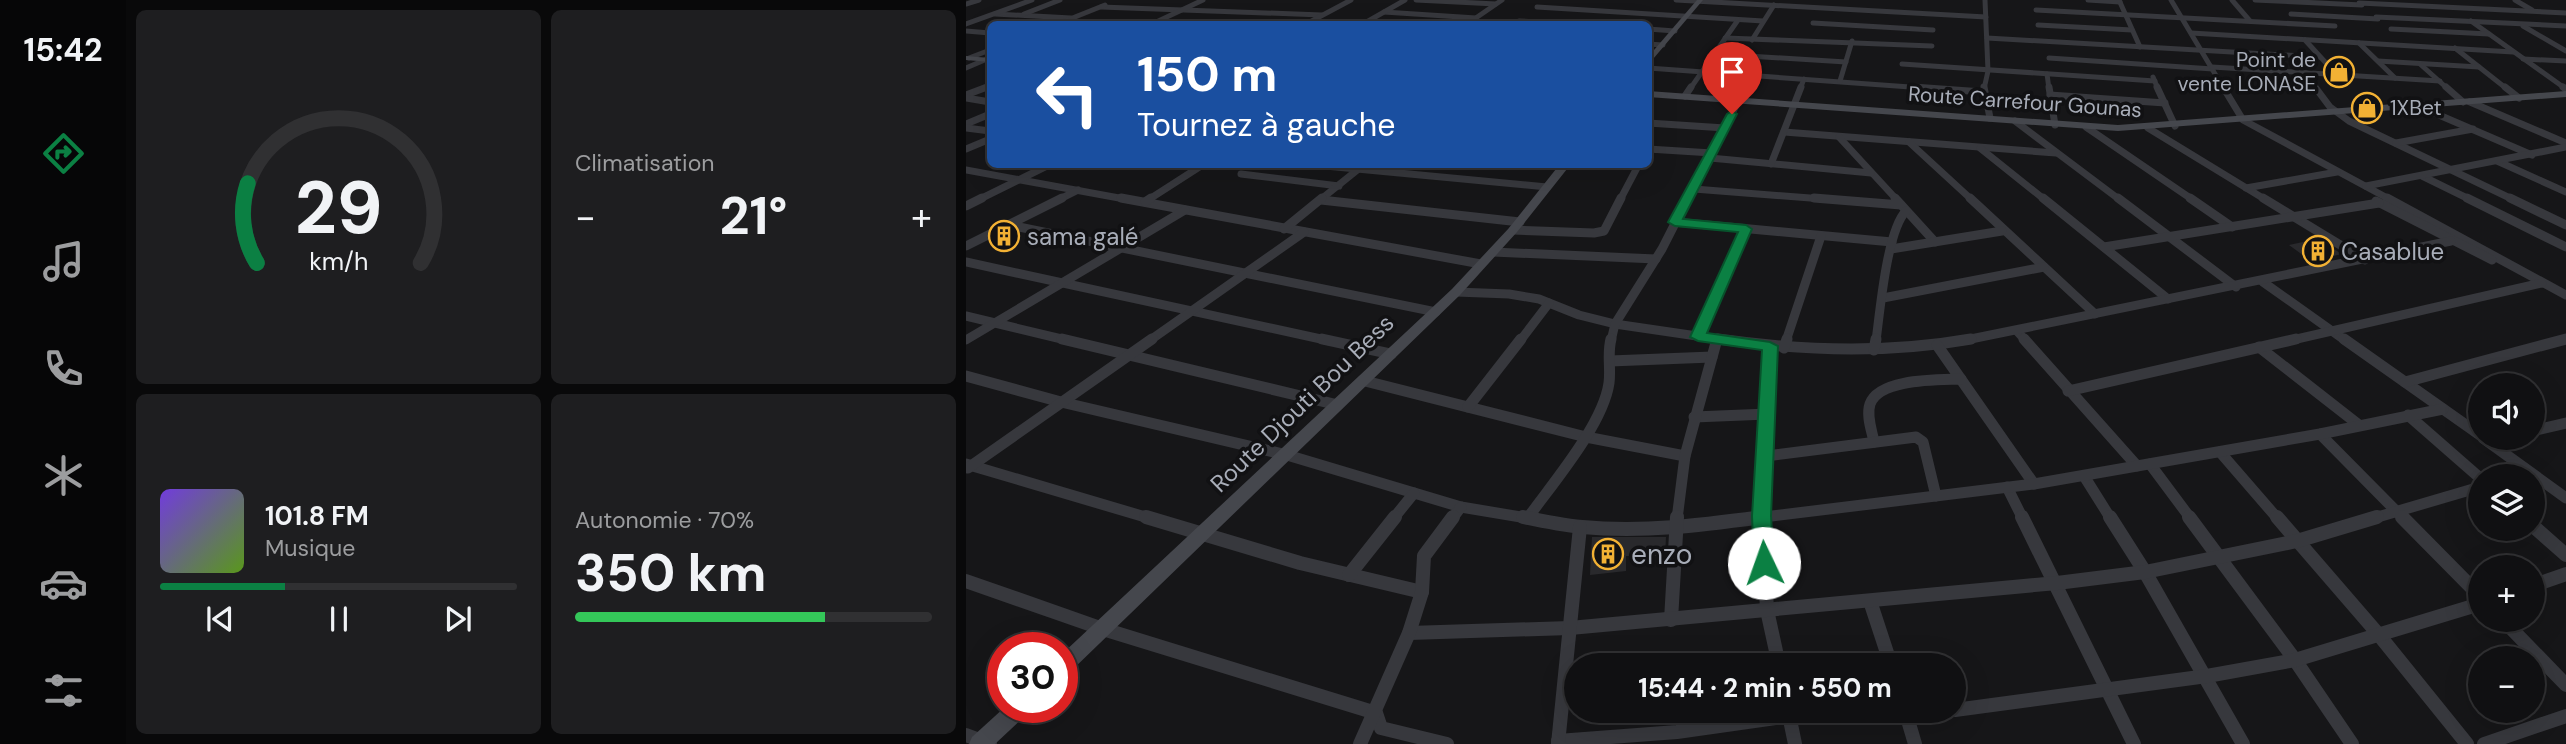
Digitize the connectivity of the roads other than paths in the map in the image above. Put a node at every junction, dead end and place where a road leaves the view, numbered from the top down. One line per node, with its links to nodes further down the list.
1 (979, 0): 28 (street)
2 (1032, 0): 45 (street)
3 (1060, 0): 47 (street)
4 (1117, 0): 32 (street)
5 (1165, 0): 36 (street)
6 (1203, 0): 38 (street)
7 (1351, 0): 48 (street)
8 (1405, 0): 41 (street)
9 (1416, 0): 29 (street)
10 (1502, 0): 29 (street)
11 (1546, 0): 33 (street)
12 (1676, 0): 23 (street)
13 (1811, 0): 34 (street)
14 (1874, 0): 40 (street)
15 (1985, 0): 53 (street)
16 (2033, 0): 39 (street)
17 (2088, 0): 24 (street)
18 (2171, 0): 56 (street)
19 (2232, 0): 66 (street)
20 (2255, 0): 25 (street)
21 (2406, 0): 31 (street)
22 (2515, 0): 42 (street)
23 (1700, 1): 30 (street); 51 (main road)
24 (2120, 1): 49 (street)
25 (2274, 1): 26 (street); 50 (street)
26 (2309, 1): 27 (street)
27 (2359, 2): 31 (street); 57 (street)
28 (966, 4)
29 (1496, 4): 55 (street)
30 (1774, 5): 34 (street); 65 (street)
31 (2413, 5): 35 (street)
32 (1101, 6): 36 (street); 54 (street)
33 (1537, 7): 51 (street); 64 (street)
34 (1808, 7): 37 (street)
35 (2451, 7): 42 (street); 67 (street)
36 (1147, 8): 38 (street)
37 (1819, 8): 40 (street); 68 (street)
38 (1183, 9): 48 (street); 60 (street)
39 (2036, 10): 43 (street); 72 (street)
40 (1871, 11): 46 (street)
41 (1384, 12): 55 (street); 62 (street)
42 (2535, 12): 44 (street)
43 (2091, 13): 49 (street); 75 (street)
44 (2566, 13)
45 (995, 14): 47 (street); 69 (street)
46 (1934, 14): 53 (street); 78 (street)
47 (1020, 15): 54 (street)
48 (1322, 15): 61 (street)
49 (2126, 15): 56 (street); 79 (street)
50 (2291, 15): 52 (street); 70 (street)
51 (1687, 16): 58 (street); 80 (main road)
52 (2324, 16): 57 (street); 73 (street)
53 (1986, 17): 86 (street)
54 (1071, 18): 59 (street)
55 (1476, 18): 63 (street)
56 (2182, 18): 66 (street); 83 (street)
57 (2377, 18): 67 (street); 77 (street)
58 (1738, 20): 65 (street); 85 (street)
59 (1064, 21)
60 (1158, 21)
61 (1312, 21)
62 (1368, 21)
63 (1472, 21)
64 (1520, 21)
65 (1763, 21): 87 (street)
66 (2250, 21): 70 (street)
67 (2471, 22): 71 (street); 84 (street)
68 (1813, 23): 78 (street); 93 (street)
69 (966, 24)
70 (2300, 24): 73 (street)
71 (2521, 24): 74 (street); 89 (street)
72 (2038, 25): 75 (street); 91 (street)
73 (2335, 26): 94 (street)
74 (2566, 26)
75 (2095, 28): 79 (street)
76 (1652, 29): 80 (street)
77 (2391, 29): 84 (street); 99 (street)
78 (1933, 30): 98 (street)
79 (2132, 30): 100 (street)
80 (1675, 31): 97 (main road)
81 (966, 32): 82 (street)
82 (987, 33)
83 (2191, 33): 88 (street); 103 (street)
84 (2489, 34): 105 (street)
85 (1725, 38): 87 (street); 106 (street)
86 (1987, 38): 91 (street); 126 (street)
87 (1752, 40): 93 (street)
88 (2305, 40): 94 (street); 107 (street)
89 (2547, 40): 92 (street); 104 (street)
90 (1852, 41): 93 (street); 96 (street); 117 (street)
91 (2043, 41): 100 (street); 110 (street)
92 (2566, 41)
93 (1803, 42)
94 (2355, 43): 99 (street); 115 (street)
95 (1652, 44): 97 (street)
96 (1906, 44): 98 (street); 118 (street)
97 (1663, 45): 109 (main road)
98 (1932, 46): 121 (street)
99 (2410, 46): 101 (street)
100 (2140, 47): 103 (street)
101 (2455, 48): 105 (street); 122 (street)
102 (987, 51): 108 (street)
103 (2202, 51): 107 (street); 125 (street)
104 (2566, 51)
105 (2513, 52): 111 (street)
106 (1715, 54): 117 (street); 127 (street)
107 (2320, 57): 129 (street)
108 (967, 58): 112 (main road)
109 (1652, 58)
110 (2049, 58): 114 (street); 130 (street)
111 (2523, 58): 116 (street); 140 (street)
112 (987, 60)
113 (987, 61): 123 (street)
114 (2090, 61): 120 (street); 131 (street)
115 (2378, 61): 119 (street); 132 (street)
116 (2566, 61)
117 (1846, 62): 134 (street)
118 (1902, 64): 121 (street); 137 (street)
119 (2420, 64): 122 (street); 136 (street)
120 (2148, 65): 125 (street); 135 (street)
121 (1931, 66): 126 (street)
122 (2479, 67): 145 (street)
123 (966, 68)
124 (1652, 68): 127 (street)
125 (2212, 68): 128 (street); 155 (street)
126 (1988, 71): 130 (street); 139 (street)
127 (1702, 72): 133 (street); 143 (street)
128 (2304, 72): 129 (street); 152 (street)
129 (2336, 74): 132 (street)
130 (2049, 75): 131 (street); 142 (street)
131 (2095, 78): 135 (street)
132 (2395, 78): 136 (street)
133 (1804, 79): 134 (street); 150 (street)
134 (1840, 81): 137 (street)
135 (2155, 81): 149 (street)
136 (2440, 81): 148 (street)
137 (1898, 85): 139 (street)
138 (987, 87): 144 (street)
139 (1983, 92): 154 (street)
140 (2566, 92): 145 (main road, Route Carrefour Gounas)
141 (1652, 94): 143 (main road, Route Carrefour Gounas)
142 (2050, 95): 149 (street); 158 (street)
143 (1685, 96): 146 (main road, Route Carrefour Gounas)
144 (966, 97): 147 (street)
145 (2519, 98): 148 (main road, Route Carrefour Gounas)
146 (1739, 100): 150 (main road, Route Carrefour Gounas); 162 (street)
147 (987, 101)
148 (2467, 102): 151 (main road, Route Carrefour Gounas); 171 (street)
149 (2165, 103): 160 (street)
150 (1794, 104): 154 (main road, Route Carrefour Gounas); 166 (street)
151 (2418, 106): 152 (main road, Route Carrefour Gounas); 164 (street)
152 (2337, 113): 155 (main road, Route Carrefour Gounas); 170 (street)
153 (987, 116): 159 (street)
154 (1990, 118): 156 (main road, Route Carrefour Gounas)
155 (2243, 120): 160 (main road, Route Carrefour Gounas); 188 (street)
156 (2015, 121): 158 (main road, Route Carrefour Gounas); 175 (street)
157 (1652, 123): 162 (street)
158 (2055, 125): 161 (main road, Route Carrefour Gounas)
159 (966, 126): 165 (street)
160 (2175, 126): 163 (main road, Route Carrefour Gounas)
161 (2085, 127): 163 (main road, Route Carrefour Gounas); 213 (street)
162 (1725, 128): 177 (street)
163 (2148, 128): 196 (street)
164 (2473, 129): 170 (street); 176 (street)
165 (987, 130)
166 (1784, 132): 167 (street); 179 (street)
167 (1839, 137): 169 (street); 189 (street)
168 (987, 140): 173 (street)
169 (1909, 142): 172 (street); 216 (street)
170 (2396, 143): 187 (street)
171 (2566, 145): 176 (street)
172 (1980, 148): 175 (street); 227 (street)
173 (966, 149)
174 (1652, 149): 177 (street)
175 (2056, 153): 219 (street)
176 (2532, 155): 178 (street)
177 (1711, 156): 179 (street); 195 (street)
178 (2497, 162): 187 (street); 199 (street)
179 (1771, 164): 189 (street)
180 (1044, 168): 192 (street)
181 (1198, 168): 201 (street)
182 (1361, 168): 193 (street)
183 (1371, 168): 194 (street)
184 (1563, 168): 194 (main road, Route Djouti Bou Bess)
185 (1637, 168): 212 (street)
186 (966, 170): 192 (street)
187 (2450, 170): 191 (street); 211 (street)
188 (2337, 172): 196 (street); 197 (street)
189 (1871, 173): 204 (street)
190 (1241, 174): 193 (street)
191 (2422, 176): 197 (street); 222 (street)
192 (1022, 180): 198 (street); 203 (street)
193 (1339, 186): 200 (street)
194 (1547, 187): 212 (main road, Route Djouti Bou Bess)
195 (1694, 188): 204 (street); 208 (street)
196 (2246, 188): 206 (street)
197 (2369, 188): 202 (street); 207 (street)
198 (1078, 190): 201 (street); 210 (street)
199 (2565, 190)
200 (1321, 200): 212 (street); 214 (street)
201 (1145, 202): 205 (street)
202 (2379, 203): 206 (street); 209 (street)
203 (966, 206)
204 (1903, 208): 223 (street); 224 (street)
205 (1185, 210): 214 (street); 226 (street)
206 (2293, 217): 213 (street); 231 (street)
207 (2430, 220): 209 (street); 235 (street)
208 (1675, 222): 215 (street); 230 (street)
209 (2418, 223): 221 (street)
210 (1009, 225): 225 (street); 226 (street)
211 (2566, 225)
212 (1516, 226): 229 (main road, Route Djouti Bou Bess)
213 (2232, 227): 219 (street)
214 (1284, 229): 217 (street)
215 (1746, 229): 218 (street); 254 (street)
216 (2002, 231): 223 (street); 234 (street)
217 (1304, 232): 233 (street); 236 (street)
218 (1821, 236): 224 (street); 259 (street)
219 (2169, 237): 227 (street); 240 (street)
220 (2566, 238): 222 (street)
221 (2451, 241): 231 (street); 235 (street)
222 (2554, 241): 228 (street)
223 (1935, 242): 224 (street)
224 (1892, 245): 243 (street)
225 (966, 246)
226 (1123, 247): 236 (street); 237 (street)
227 (2104, 247): 244 (street)
228 (2566, 247)
229 (1493, 252): 230 (street); 233 (main road, Route Djouti Bou Bess)
230 (1656, 259): 251 (street)
231 (2365, 260): 238 (street)
232 (966, 262): 237 (street)
233 (1481, 264): 241 (main road, Route Djouti Bou Bess)
234 (2044, 267): 243 (street); 248 (street)
235 (2518, 269): 239 (street)
236 (1244, 274): 246 (street); 247 (street)
237 (1063, 282): 246 (street); 250 (street)
238 (2263, 282): 240 (street); 252 (street)
239 (2542, 283): 242 (street); 252 (street)
240 (2236, 287): 244 (street)
241 (1456, 292): 245 (street); 247 (main road, Route Djouti Bou Bess)
242 (2566, 295)
243 (1883, 298): 261 (street)
244 (2168, 299): 248 (street)
245 (1549, 303): 251 (street); 273 (street)
246 (1191, 311): 262 (street); 263 (street)
247 (1436, 312): 262 (main road, Route Djouti Bou Bess)
248 (2095, 314): 253 (street)
249 (966, 316): 250 (street)
250 (993, 323): 256 (street); 263 (street)
251 (1615, 324): 254 (street); 265 (street)
252 (2330, 330): 260 (street); 269 (street)
253 (2017, 331): 258 (street); 270 (street)
254 (1698, 337): 257 (street)
255 (2566, 339): 269 (street)
256 (966, 340)
257 (1717, 340): 259 (street); 264 (street)
258 (1937, 345): 261 (street); 267 (street)
259 (1777, 347): 261 (street); 275 (street)
260 (2259, 347): 270 (street); 279 (street)
261 (1874, 350)
262 (1391, 354): 268 (main road, Route Djouti Bou Bess)
263 (1129, 355): 271 (street); 272 (street)
264 (1712, 357): 265 (street); 277 (street)
265 (1610, 361): 283 (street)
266 (966, 376): 271 (street)
267 (1961, 379): 284 (street); 295 (street)
268 (1365, 381): 272 (main road, Route Djouti Bou Bess); 273 (street)
269 (2405, 382): 274 (street)
270 (2068, 391): 291 (street)
271 (1061, 402): 287 (street); 292 (street)
272 (1338, 405): 287 (main road, Route Djouti Bou Bess)
273 (1468, 407): 283 (street)
274 (2442, 409): 276 (street); 280 (street)
275 (1768, 414): 277 (street); 289 (street)
276 (2408, 415): 279 (street); 293 (street)
277 (1694, 417): 288 (street)
278 (2566, 423): 281 (street)
279 (2359, 425): 282 (street)
280 (2468, 427)
281 (2545, 428)
282 (2320, 434): 286 (street); 303 (street)
283 (1586, 437): 288 (street); 305 (street)
284 (1874, 442): 289 (street); 300 (street)
285 (2500, 450): 290 (street)
286 (2220, 452): 291 (street); 310 (street)
287 (1287, 455): 299 (street); 308 (main road, Route Djouti Bou Bess)
288 (1685, 456): 307 (street)
289 (1766, 456): 304 (street)
290 (2518, 464)
291 (2144, 465): 294 (street); 312 (street)
292 (968, 466): 308 (street)
293 (2468, 468)
294 (2084, 476): 295 (street); 313 (street)
295 (2034, 484): 297 (street)
296 (2545, 484): 301 (street)
297 (2007, 487): 300 (street); 318 (street)
298 (2468, 492): 303 (street)
299 (1414, 493): 302 (street); 315 (street)
300 (1936, 496): 304 (street)
301 (2566, 498)
302 (1461, 507): 305 (street); 320 (street)
303 (2398, 512): 310 (street); 319 (street)
304 (1762, 516): 307 (street); 323 (street)
305 (1527, 519): 306 (street)
306 (1580, 527): 307 (street); 325 (street)
307 (1676, 528): 324 (street)
308 (1203, 533): 315 (street); 326 (main road, Route Djouti Bou Bess)
309 (2545, 536): 311 (street)
310 (2297, 541): 312 (street); 329 (street)
311 (2566, 555)
312 (2218, 558): 313 (street); 333 (street)
313 (2145, 572): 318 (street); 334 (street)
314 (2566, 574): 317 (street)
315 (1349, 575): 320 (street)
316 (966, 581): 326 (street)
317 (2545, 581)
318 (2057, 583): 321 (street); 336 (street)
319 (2468, 584)
320 (1422, 592): 328 (street)
321 (1870, 601): 323 (street); 332 (street)
322 (2468, 608): 329 (street)
323 (1767, 610): 324 (street); 331 (street)
324 (1671, 620): 325 (street)
325 (1570, 628): 328 (street); 346 (street)
326 (1103, 629): 330 (main road, Route Djouti Bou Bess); 338 (street)
327 (2514, 632): 335 (street)
328 (1409, 633): 338 (street)
329 (2379, 635): 333 (street); 354 (street)
330 (1078, 652)
331 (1776, 653)
332 (1887, 653)
333 (2295, 660): 334 (street); 353 (street)
334 (2207, 676): 336 (street); 352 (street)
335 (2566, 685)
336 (2108, 690): 337 (street); 351 (street)
337 (1966, 709)
338 (1376, 713): 347 (street); 348 (street)
339 (2566, 716): 355 (street)
340 (1001, 723): 345 (main road)
341 (1744, 723): 344 (street)
342 (1791, 723): 349 (street)
343 (1909, 723): 350 (street)
344 (1677, 738): 346 (street)
345 (980, 741)
346 (1558, 743)
347 (1360, 744)
348 (1447, 744)
349 (1795, 744)
350 (1915, 744)
351 (2134, 744)
352 (2243, 744)
353 (2352, 744)
354 (2467, 744)
355 (2484, 744)

